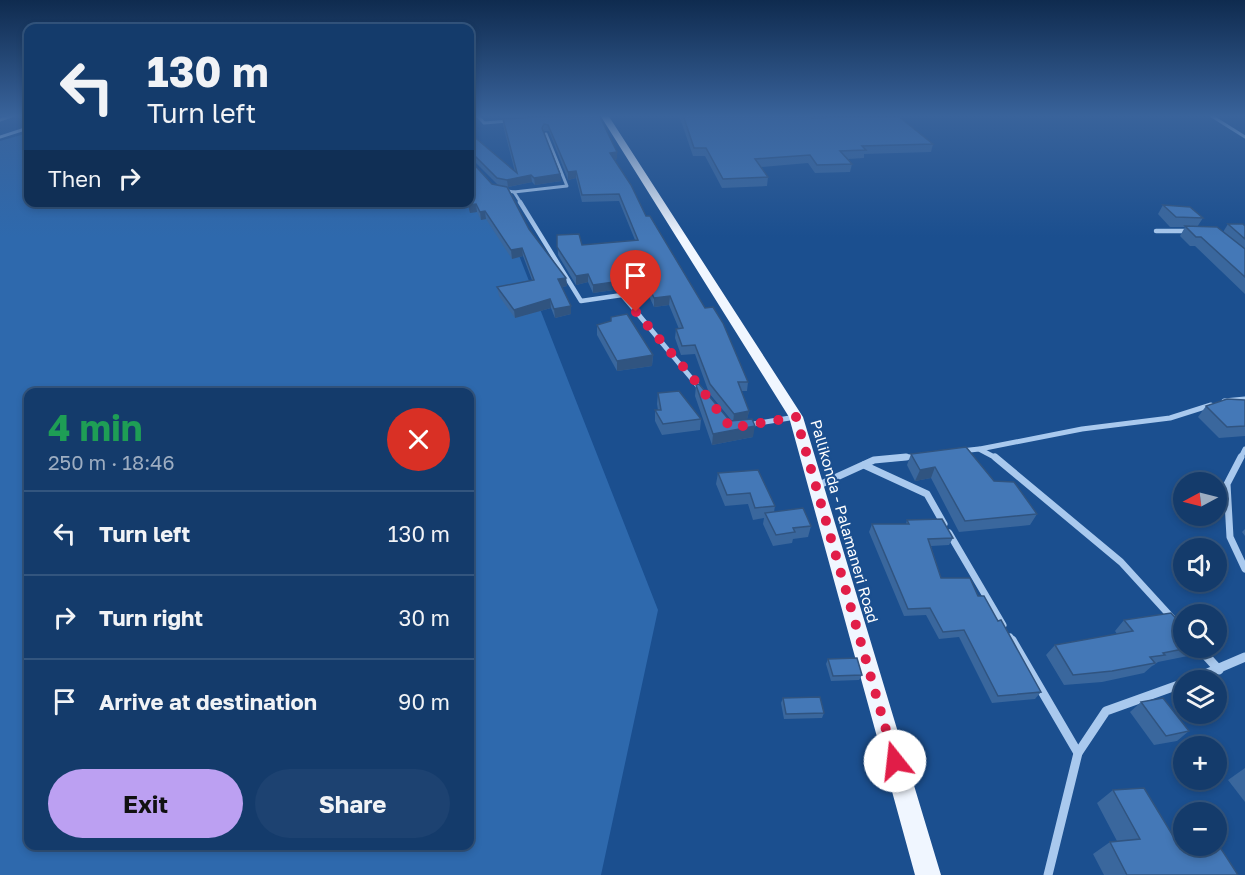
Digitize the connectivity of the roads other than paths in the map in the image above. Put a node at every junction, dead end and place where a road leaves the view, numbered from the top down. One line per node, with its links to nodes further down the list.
1 (555, 156): 4 (street)
2 (629, 156): 9 (main road, Pallikonda - Palamaneri Road)
3 (496, 189): 4 (street)
4 (514, 192): 7 (street)
5 (1156, 231): 6 (street)
6 (1201, 232)
7 (705, 394)
8 (1245, 399): 11 (street)
9 (796, 417): 10 (street); 16 (main road, Pallikonda - Palamaneri Road)
10 (741, 426)
11 (980, 449): 13 (street); 18 (street)
12 (1245, 449): 17 (street)
13 (956, 452)
14 (933, 454): 15 (street)
15 (864, 465): 16 (street); 23 (street)
16 (816, 487): 24 (main road, Pallikonda - Palamaneri Road)
17 (1245, 569)
18 (1173, 619)
19 (1245, 657): 21 (street)
20 (1208, 658): 21 (street)
21 (1219, 670)
22 (1173, 687): 23 (street)
23 (1078, 753): 25 (street)
24 (928, 875)
25 (1048, 875)

